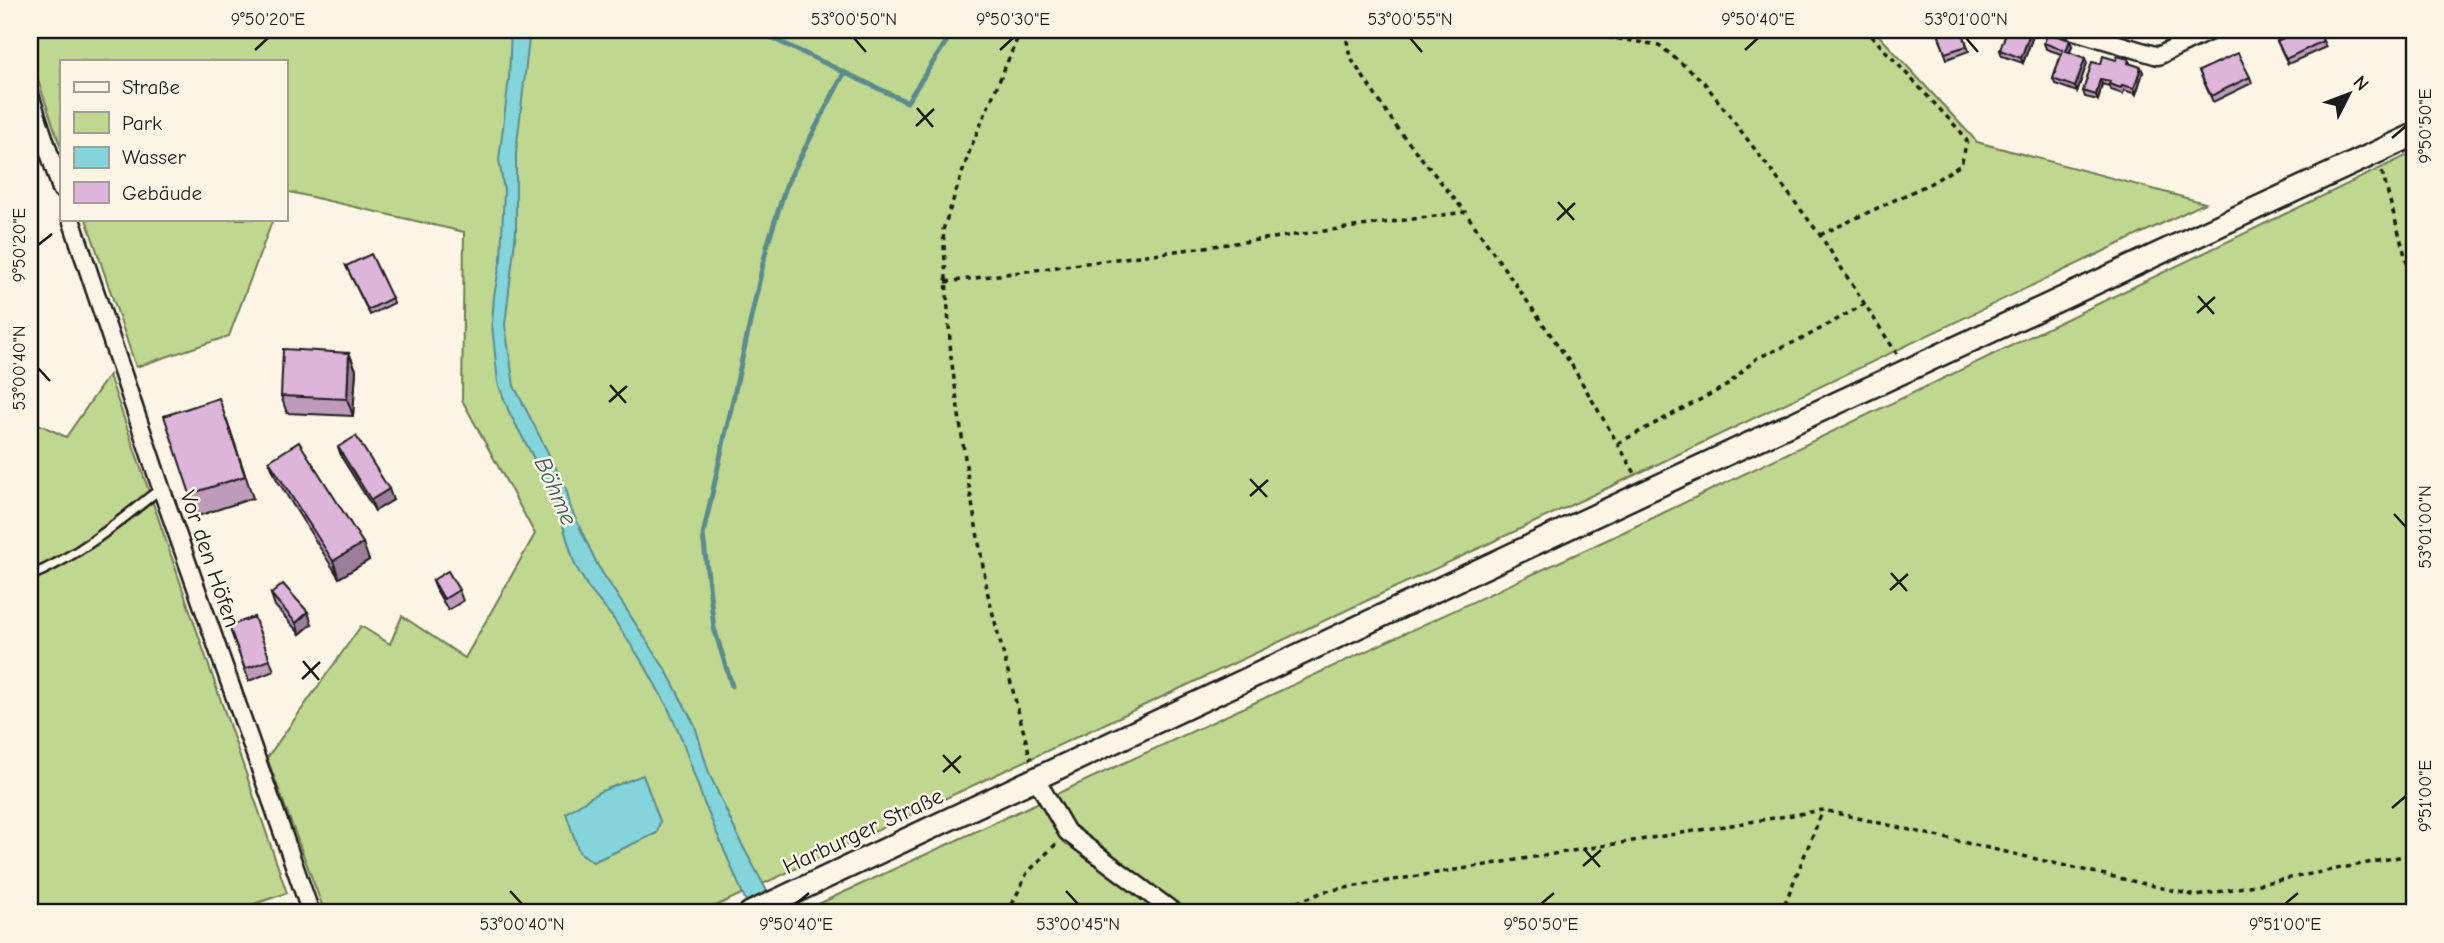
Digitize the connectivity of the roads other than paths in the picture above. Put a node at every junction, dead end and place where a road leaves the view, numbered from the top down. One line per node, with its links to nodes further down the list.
1 (2071, 30): 2 (street)
2 (2212, 30)
3 (30, 95): 5 (street)
4 (2414, 135): 9 (main road, Harburger Straße)
5 (60, 186)
6 (71, 220): 7 (street, Vor den Höfen)
7 (161, 488): 8 (lane); 10 (street, Vor den Höfen)
8 (30, 576)
9 (1036, 779): 11 (main road, Harburger Straße); 12 (street)
10 (311, 913)
11 (750, 913)
12 (1175, 913)

